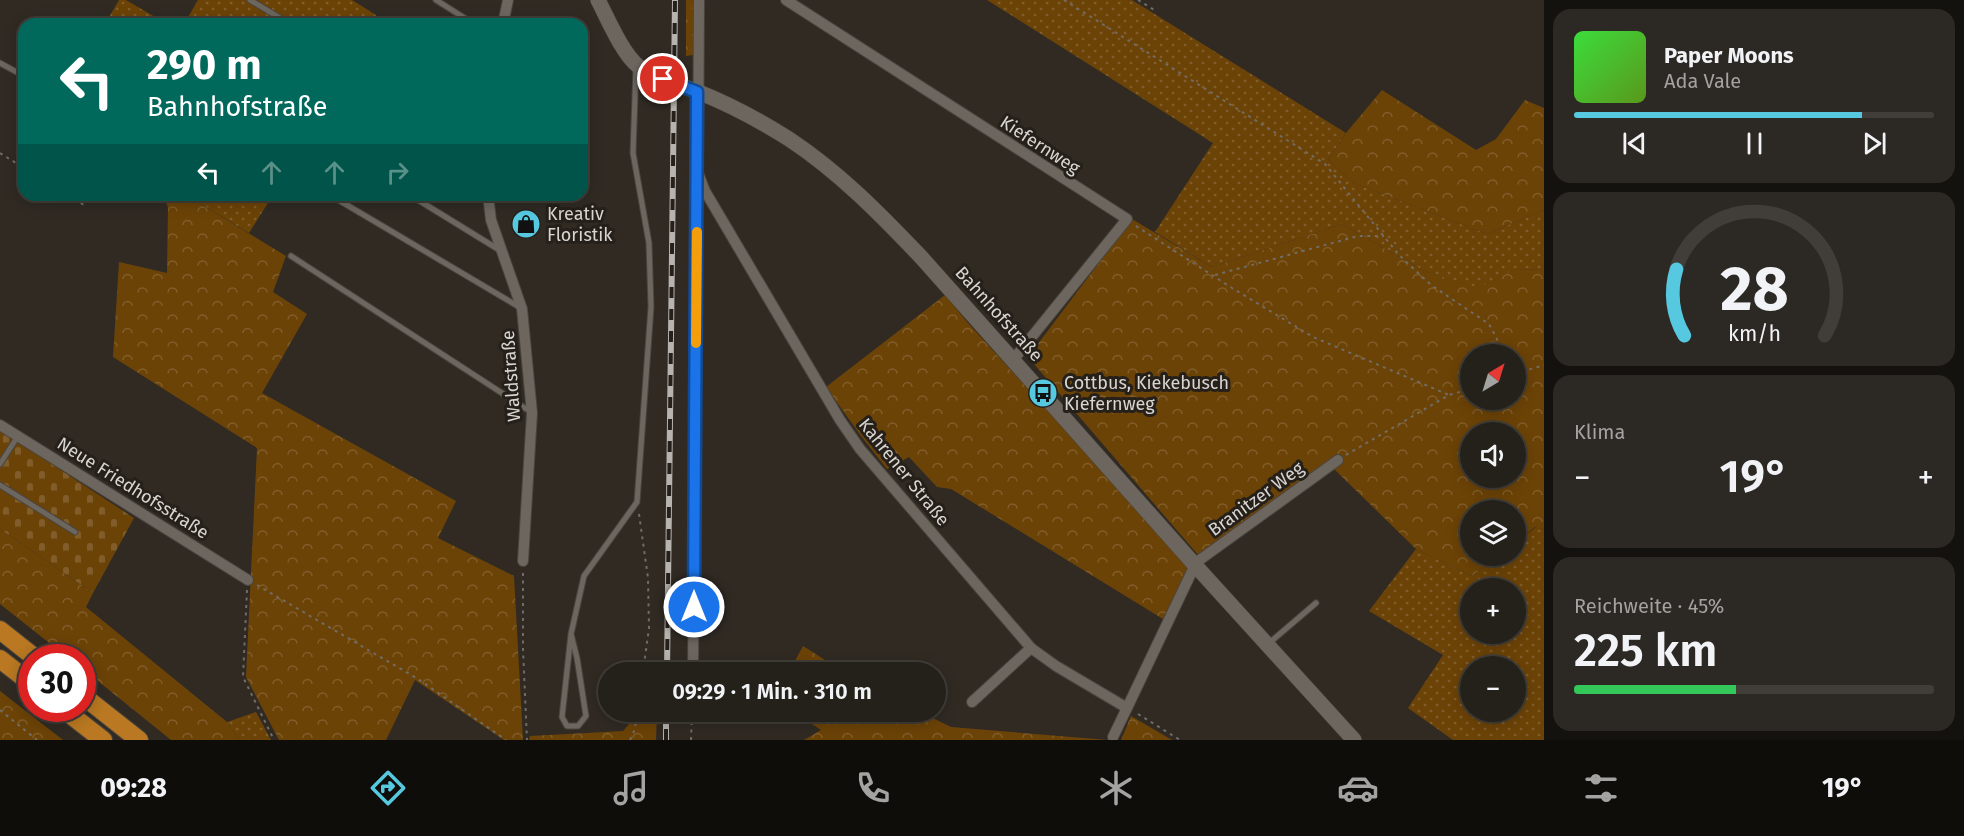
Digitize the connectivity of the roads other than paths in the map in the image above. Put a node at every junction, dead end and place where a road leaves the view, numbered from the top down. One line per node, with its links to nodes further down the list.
1 (250, 0): 7 (lane)
2 (436, 0): 8 (lane)
3 (598, 0): 11 (main road, Bahnhofstraße)
4 (699, 0): 13 (street, Kahrener Straße)
5 (786, 0): 21 (street, Kiefernweg)
6 (505, 2): 9 (street)
7 (280, 18)
8 (464, 18)
9 (504, 18)
10 (0, 63): 12 (lane)
11 (636, 65): 13 (main road, Bahnhofstraße); 34 (lane)
12 (18, 73)
13 (697, 92): 14 (street, Kahrener Straße); 21 (main road, Bahnhofstraße)
14 (698, 173): 37 (street, Kahrener Straße); 39 (street, Kahrener Straße)
15 (340, 201): 20 (lane)
16 (420, 201): 18 (lane)
17 (489, 201): 18 (street, Waldstraße)
18 (502, 252): 20 (street, Waldstraße)
19 (291, 256): 22 (lane)
20 (522, 309): 22 (street, Waldstraße)
21 (1013, 360): 30 (main road, Bahnhofstraße)
22 (532, 412): 29 (street, Waldstraße)
23 (0, 425): 24 (street, Neue Friedhofsstraße)
24 (18, 436): 26 (lane); 31 (street, Neue Friedhofsstraße)
25 (1338, 459): 30 (street, Branitzer Weg)
26 (0, 464)
27 (0, 485): 28 (lane)
28 (75, 532)
29 (523, 561)
30 (1194, 565): 36 (main road, Bahnhofstraße); 43 (street)
31 (248, 580)
32 (1316, 603): 36 (lane)
33 (0, 630): 35 (highway)
34 (571, 634): 34 (lane)
35 (18, 644)
36 (1267, 645): 48 (main road, Bahnhofstraße)
37 (1031, 648): 41 (street); 43 (street, Kahrener Straße)
38 (0, 659): 40 (highway)
39 (693, 662)
40 (18, 673)
41 (972, 702)
42 (96, 706): 47 (highway)
43 (1127, 708): 45 (street)
44 (80, 722): 46 (highway)
45 (1113, 737)
46 (103, 740)
47 (139, 740)
48 (1354, 740)

